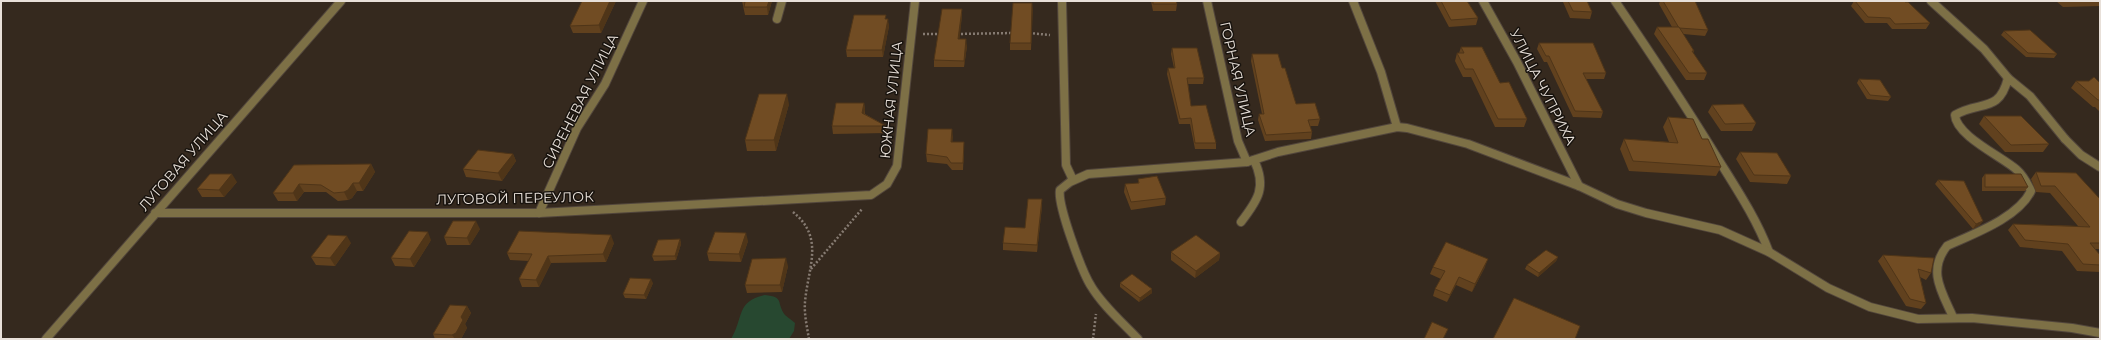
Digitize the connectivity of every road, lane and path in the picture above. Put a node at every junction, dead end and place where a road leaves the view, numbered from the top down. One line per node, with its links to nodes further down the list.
1 (341, 1): 26 (street, ЛУГОВАЯ УЛИЦА)
2 (643, 1): 27 (street, СИРЕНЕВАЯ УЛИЦА)
3 (782, 1): 11 (street)
4 (916, 1): 14 (street, ЮЖНАЯ УЛИЦА)
5 (1062, 1): 17 (street)
6 (1207, 1): 20 (street, ГОРНАЯ УЛИЦА)
7 (1352, 1): 19 (street)
8 (1482, 1): 23 (street, УЛИЦА ЧУПРИХА)
9 (1615, 1): 29 (street)
10 (1931, 1): 18 (street)
11 (777, 19)
12 (1022, 32): 17 (path)
13 (1015, 33): 16 (path)
14 (911, 34): 15 (path); 24 (street, ЮЖНАЯ УЛИЦА)
15 (947, 34)
16 (955, 34)
17 (1064, 38): 22 (street)
18 (2008, 78): 21 (street); 31 (street)
19 (1397, 127): 20 (street); 23 (street)
20 (1250, 161): 22 (street); 28 (street, ГОРНАЯ УЛИЦА)
21 (2100, 167)
22 (1074, 180): 35 (street)
23 (1579, 186): 29 (street)
24 (875, 193): 25 (street, ЛУГОВОЙ ПЕРЕУЛОК); 30 (path)
25 (773, 201): 27 (street, ЛУГОВОЙ ПЕРЕУЛОК); 30 (path)
26 (155, 213): 27 (street, ЛУГОВОЙ ПЕРЕУЛОК); 33 (street, ЛУГОВАЯ УЛИЦА)
27 (539, 213)
28 (1241, 222)
29 (1769, 252): 31 (street)
30 (811, 269): 34 (path)
31 (1953, 317): 32 (street)
32 (2100, 333)
33 (46, 339)
34 (809, 339)
35 (1138, 339)

